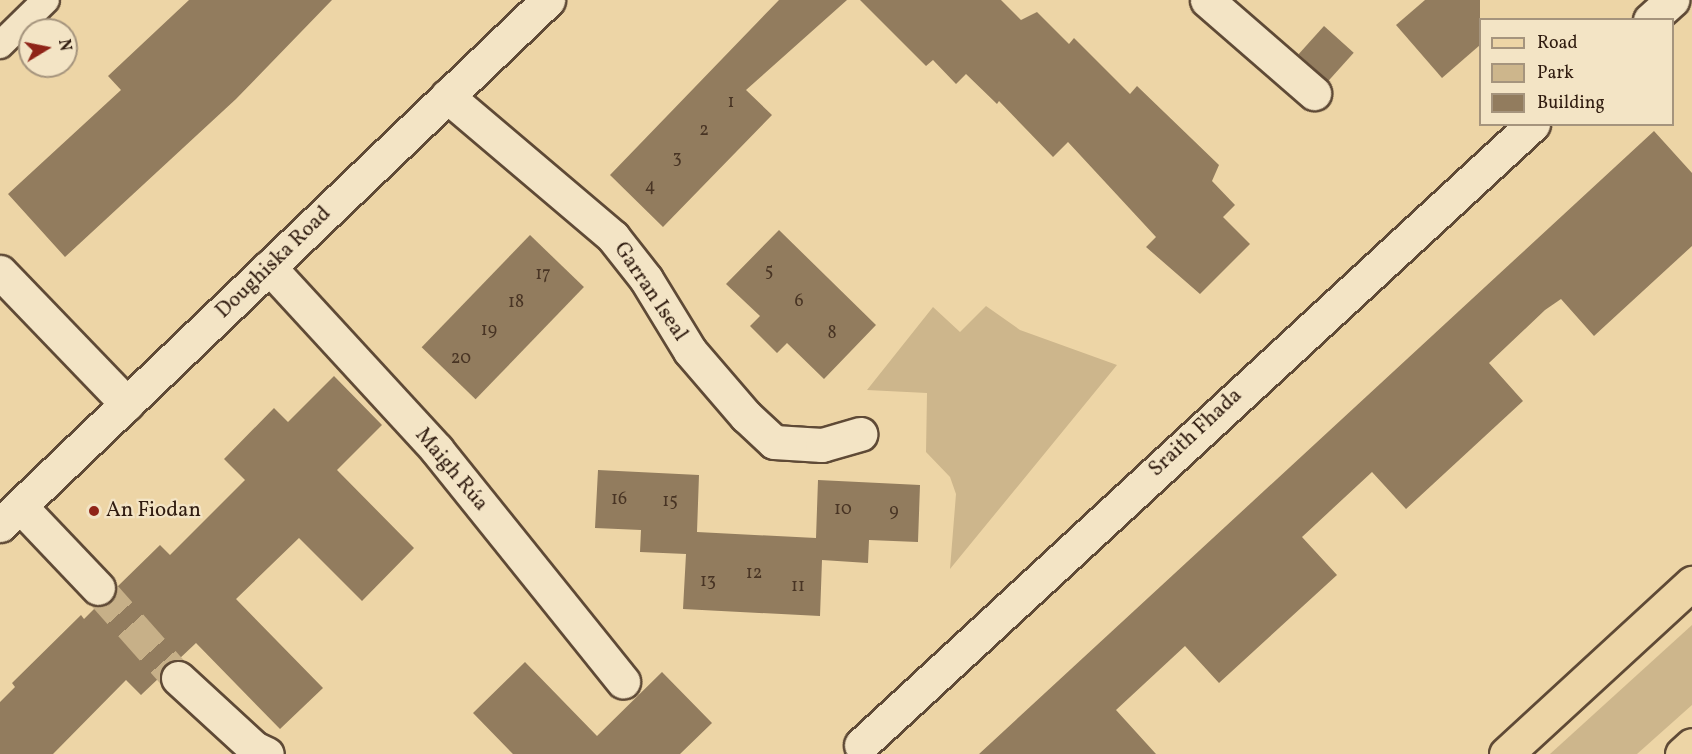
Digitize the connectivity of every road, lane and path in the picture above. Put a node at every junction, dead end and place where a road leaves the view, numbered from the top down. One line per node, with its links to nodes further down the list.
1 (46, 0): 6 (lane)
2 (548, 0): 8 (street, Doughiska Road)
3 (1207, 0): 7 (street)
4 (1672, 0): 5 (street)
5 (1652, 18)
6 (0, 45)
7 (1314, 93)
8 (447, 96): 10 (street, Doughiska Road); 13 (street, Garran Iseal)
9 (1531, 126): 19 (street, Sraith Fhada)
10 (269, 267): 12 (street, Doughiska Road); 18 (street, Maigh Rúa)
11 (0, 272): 12 (street)
12 (127, 404): 14 (street, Doughiska Road)
13 (860, 434)
14 (10, 516): 16 (street)
15 (1692, 583): 22 (main road)
16 (98, 588)
17 (178, 678): 21 (street)
18 (623, 681)
19 (861, 745)
20 (1692, 745): 23 (main road)
21 (267, 754)
22 (1506, 754)
23 (1682, 754)

